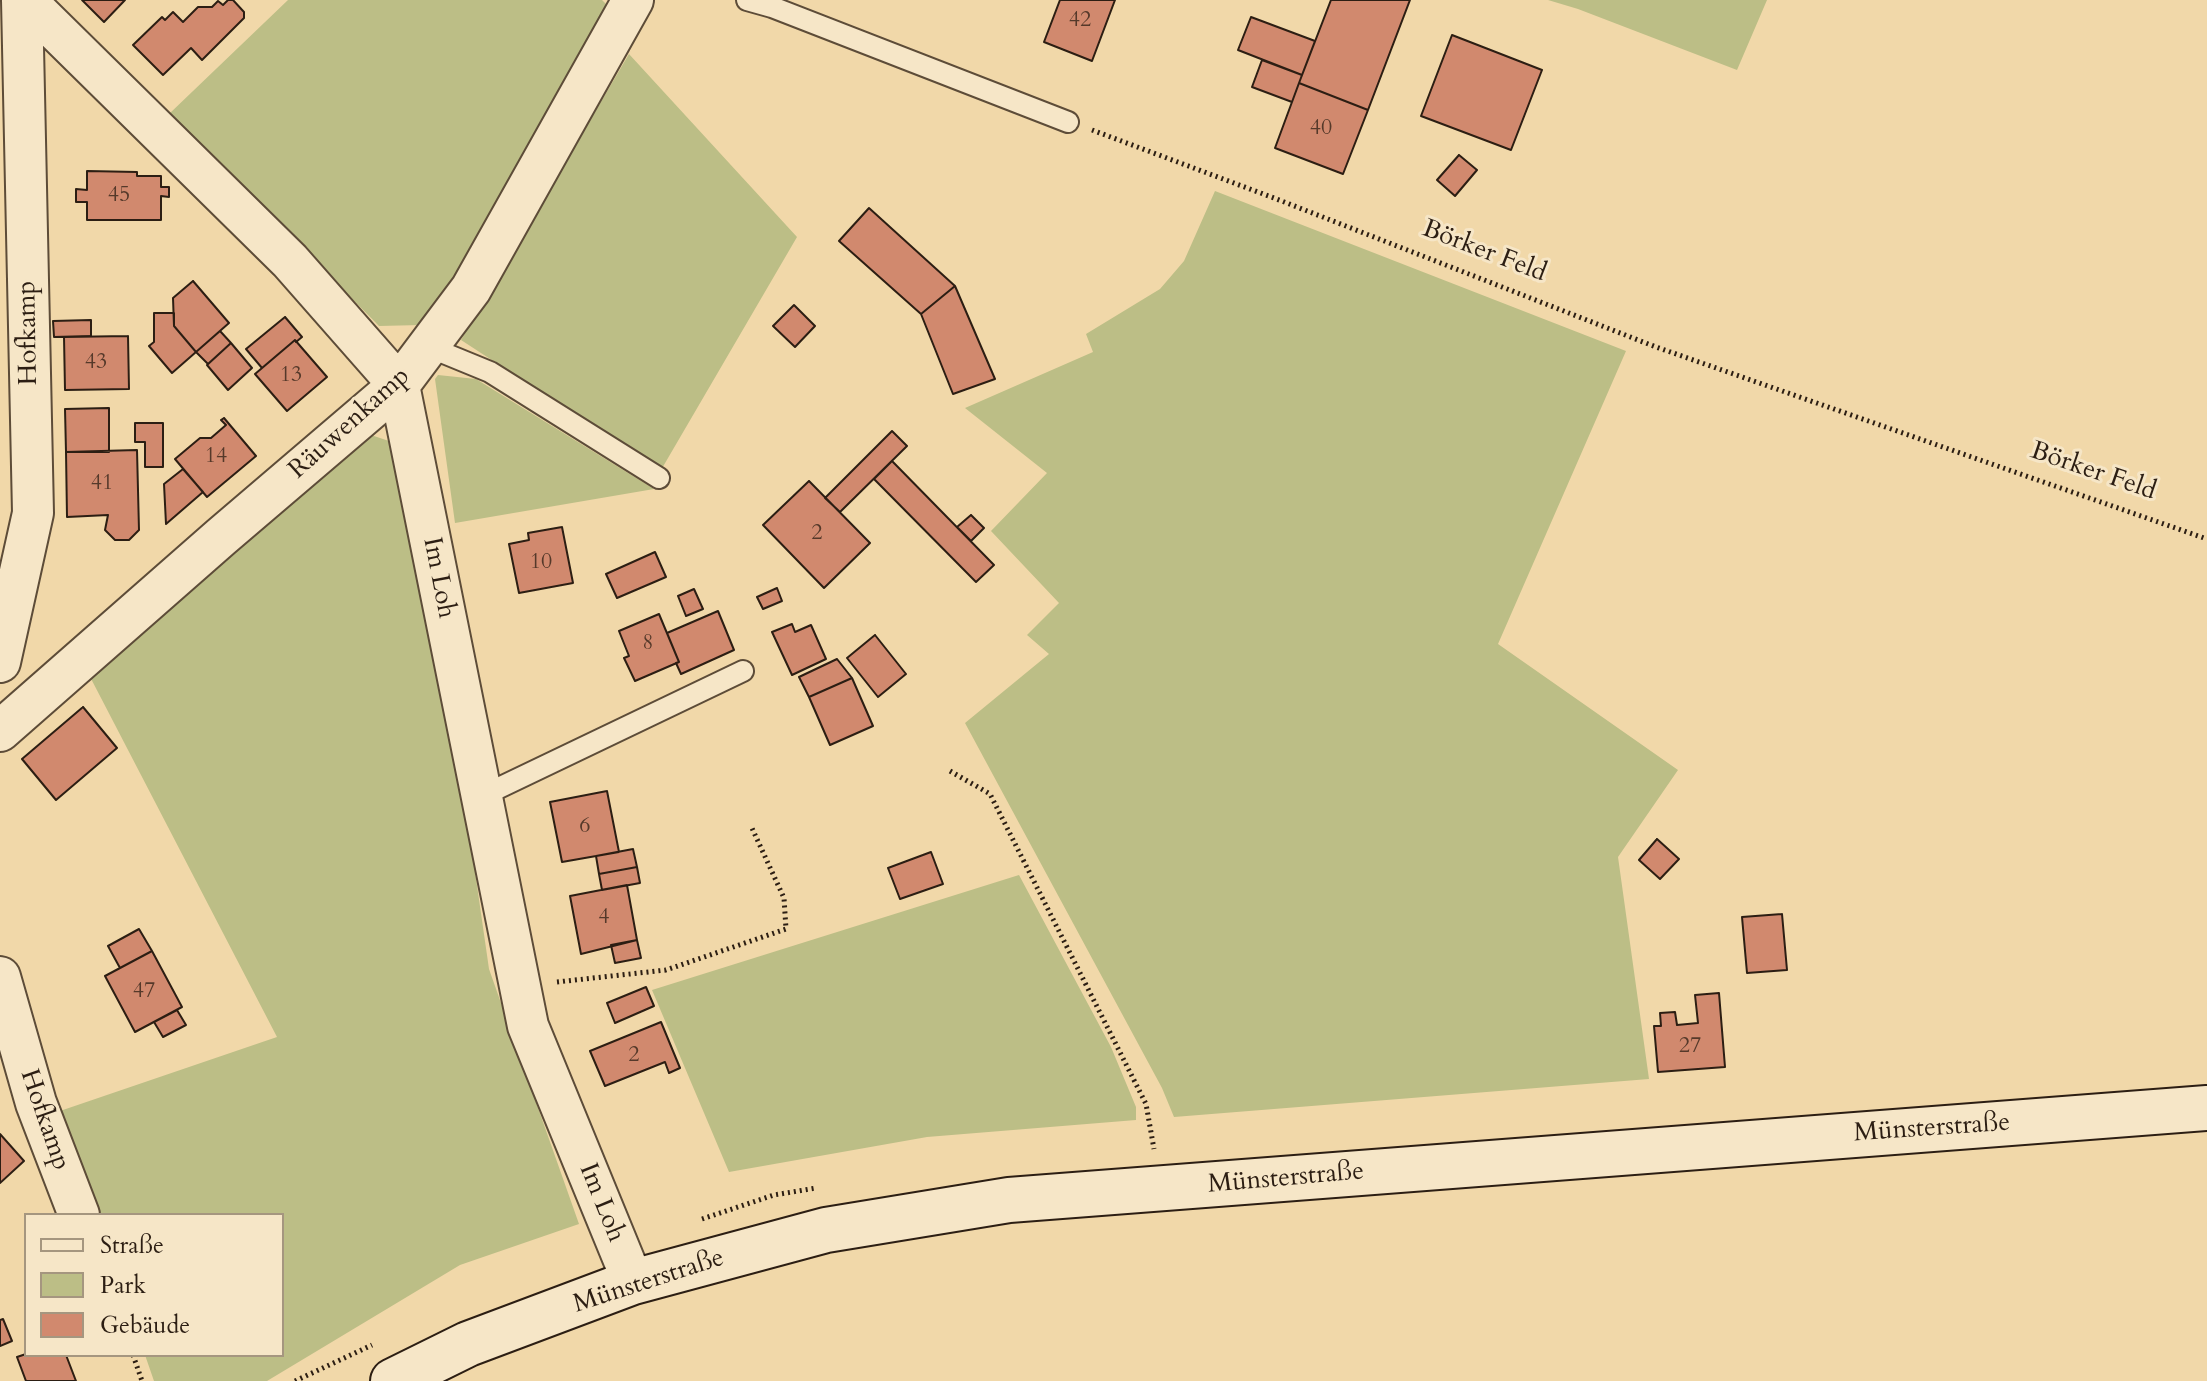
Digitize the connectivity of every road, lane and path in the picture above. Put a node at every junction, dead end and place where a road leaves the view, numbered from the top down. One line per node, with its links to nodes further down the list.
1 (24, 0): 6 (street, Im Loh); 9 (street, Hofkamp)
2 (633, 0): 5 (street, Räuwenkamp)
3 (747, 0): 4 (lane)
4 (1068, 122): 8 (path, Börker Feld)
5 (429, 347): 6 (street, Räuwenkamp); 7 (lane)
6 (399, 385): 11 (street, Räuwenkamp); 13 (street, Im Loh)
7 (659, 478)
8 (2207, 539)
9 (0, 662)
10 (743, 671): 13 (lane)
11 (0, 731)
12 (950, 771): 18 (path)
13 (482, 796): 16 (street, Im Loh)
14 (751, 826): 16 (path)
15 (0, 977): 19 (street, Hofkamp)
16 (520, 986): 20 (street, Im Loh)
17 (2207, 1108): 18 (main road, Münsterstraße)
18 (1161, 1190): 20 (main road, Münsterstraße)
19 (78, 1213)
20 (633, 1282): 23 (main road, Münsterstraße)
21 (134, 1357): 22 (path)
22 (142, 1381)
23 (393, 1381)

